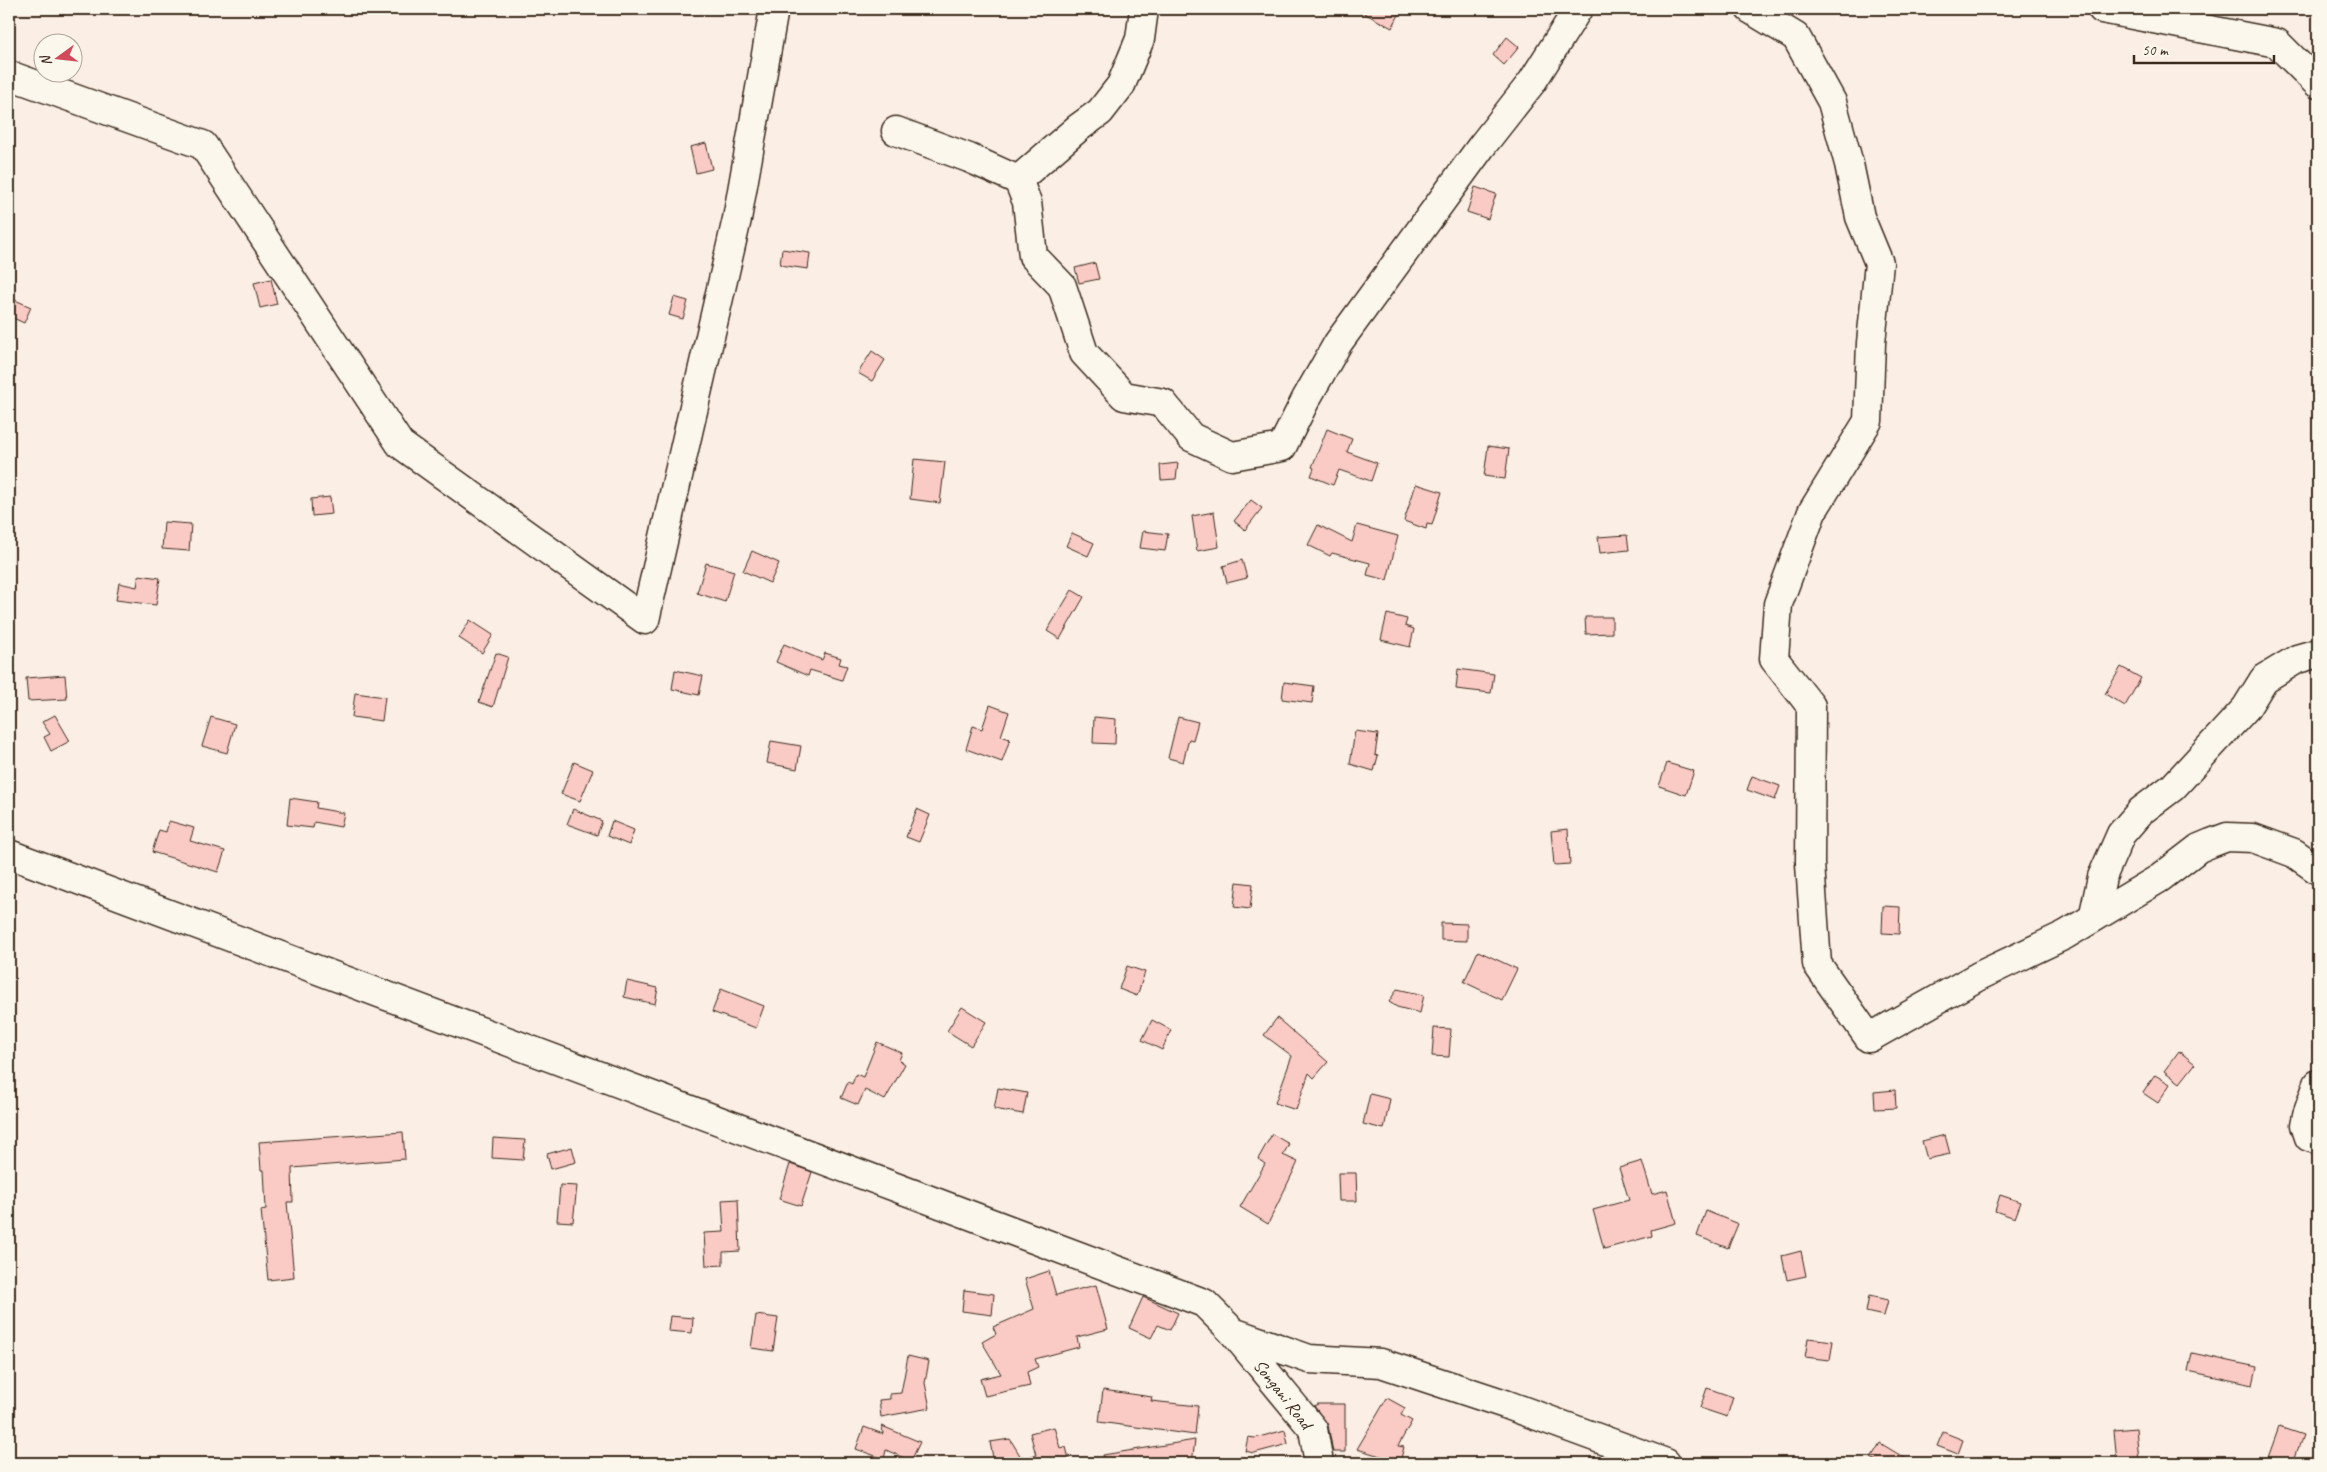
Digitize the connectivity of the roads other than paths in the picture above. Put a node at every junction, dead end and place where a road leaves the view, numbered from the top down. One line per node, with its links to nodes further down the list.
1 (774, 9): 6 (street)
2 (1144, 9): 9 (street)
3 (1578, 9): 9 (street)
4 (1750, 9): 13 (street)
5 (2102, 9): 7 (street)
6 (9, 75)
7 (2318, 84)
8 (896, 131): 9 (street)
9 (1018, 180)
10 (2318, 653): 13 (street)
11 (9, 854): 16 (street, Songani Road)
12 (2318, 870): 13 (street)
13 (2093, 918)
14 (2318, 1084): 15 (street)
15 (2318, 1140)
16 (1233, 1332): 17 (street, Songani Road); 18 (street)
17 (1319, 1463)
18 (1666, 1463)

